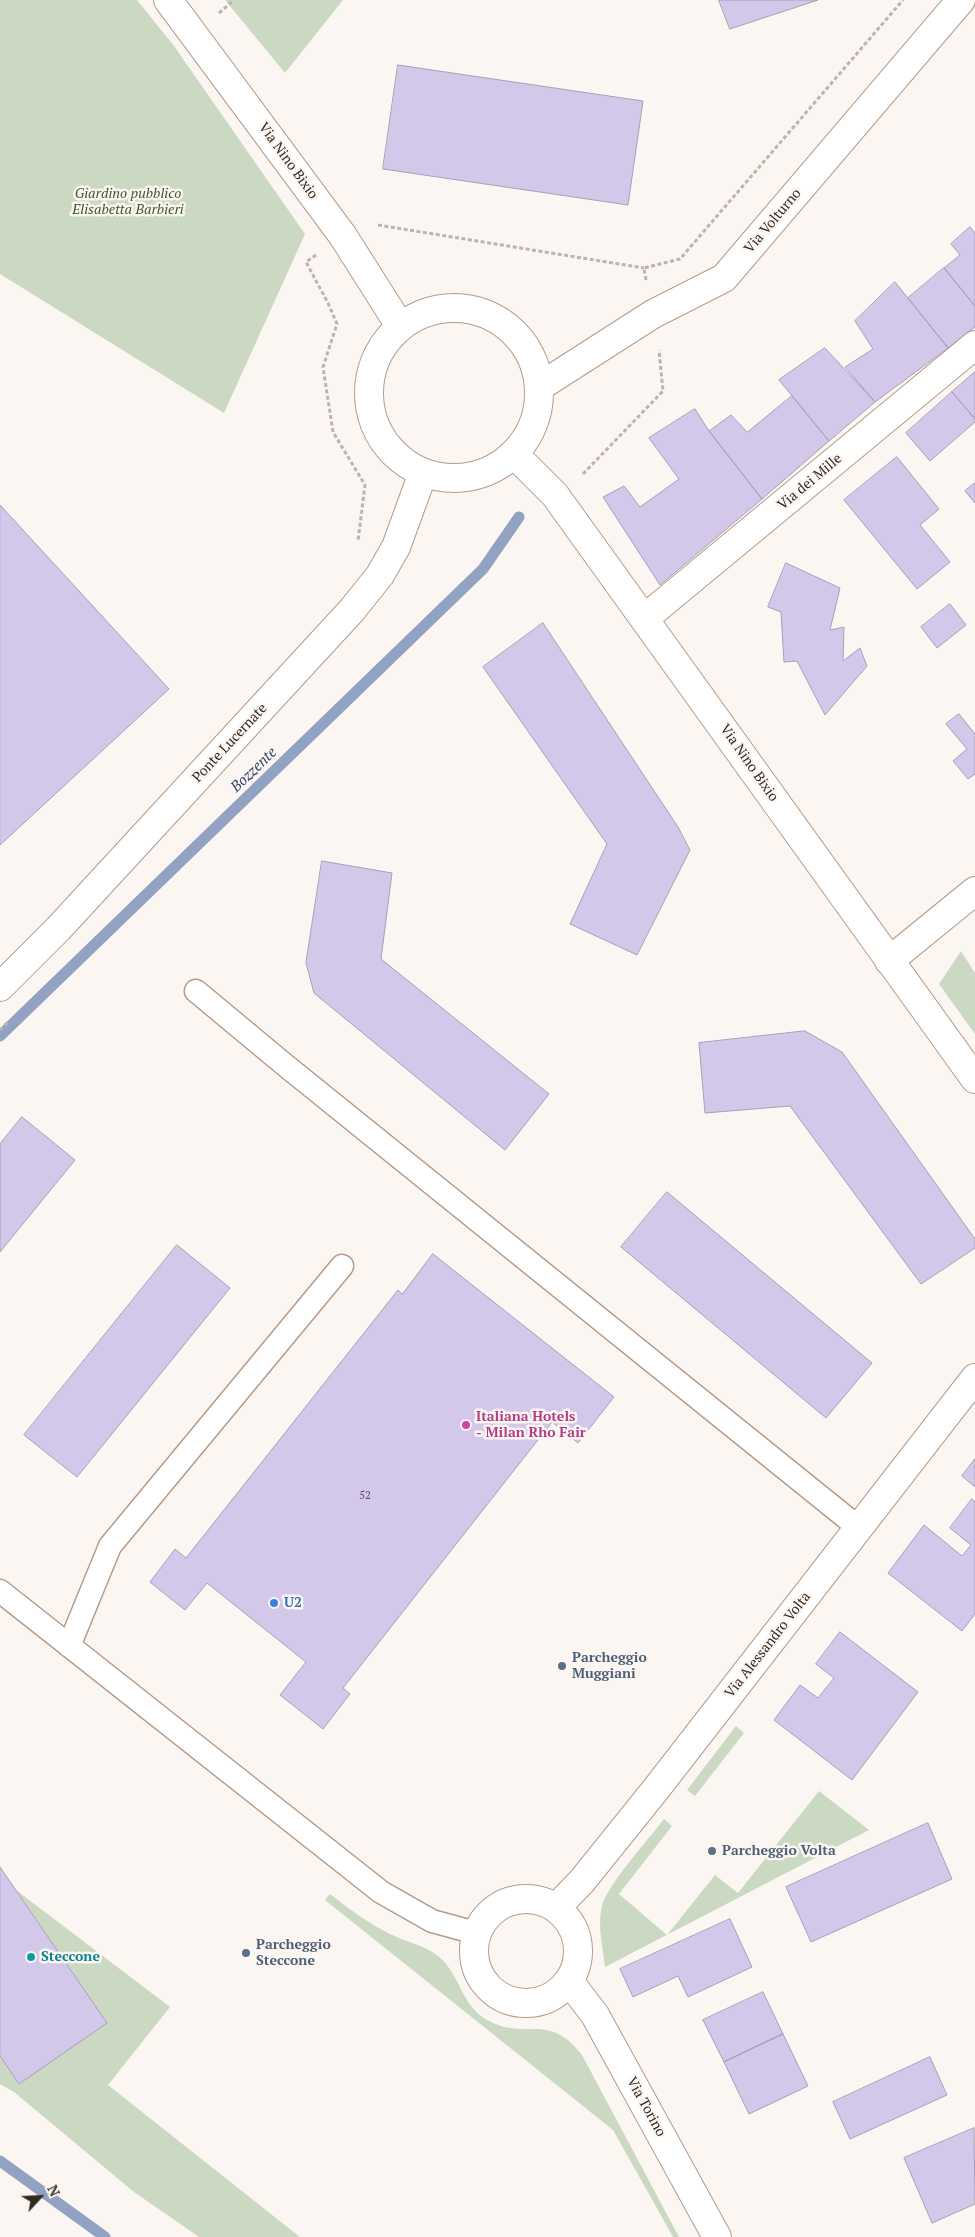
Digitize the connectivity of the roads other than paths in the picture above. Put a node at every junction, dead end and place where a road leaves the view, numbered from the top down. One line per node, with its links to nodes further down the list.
1 (168, 0): 3 (street, Via Nino Bixio)
2 (961, 0): 5 (street, Via Volturno)
3 (400, 326): 5 (street); 7 (street)
4 (975, 345): 8 (street, Via dei Mille)
5 (540, 387): 6 (street)
6 (514, 454): 7 (street); 8 (street, Via Nino Bixio)
7 (423, 473): 11 (street, Ponte Lucernate)
8 (645, 618): 10 (street, Via Nino Bixio)
9 (975, 891): 10 (street)
10 (889, 961): 13 (street, Via Nino Bixio)
11 (0, 988)
12 (196, 991): 16 (lane)
13 (975, 1079)
14 (342, 1266): 18 (lane)
15 (975, 1378): 16 (street, Via Alessandro Volta)
16 (859, 1528): 19 (street, Via Alessandro Volta)
17 (0, 1591): 18 (lane)
18 (69, 1646): 20 (lane)
19 (556, 1908): 20 (street); 21 (street)
20 (476, 1933): 21 (street)
21 (568, 1981): 22 (street, Via Torino)
22 (717, 2237)

